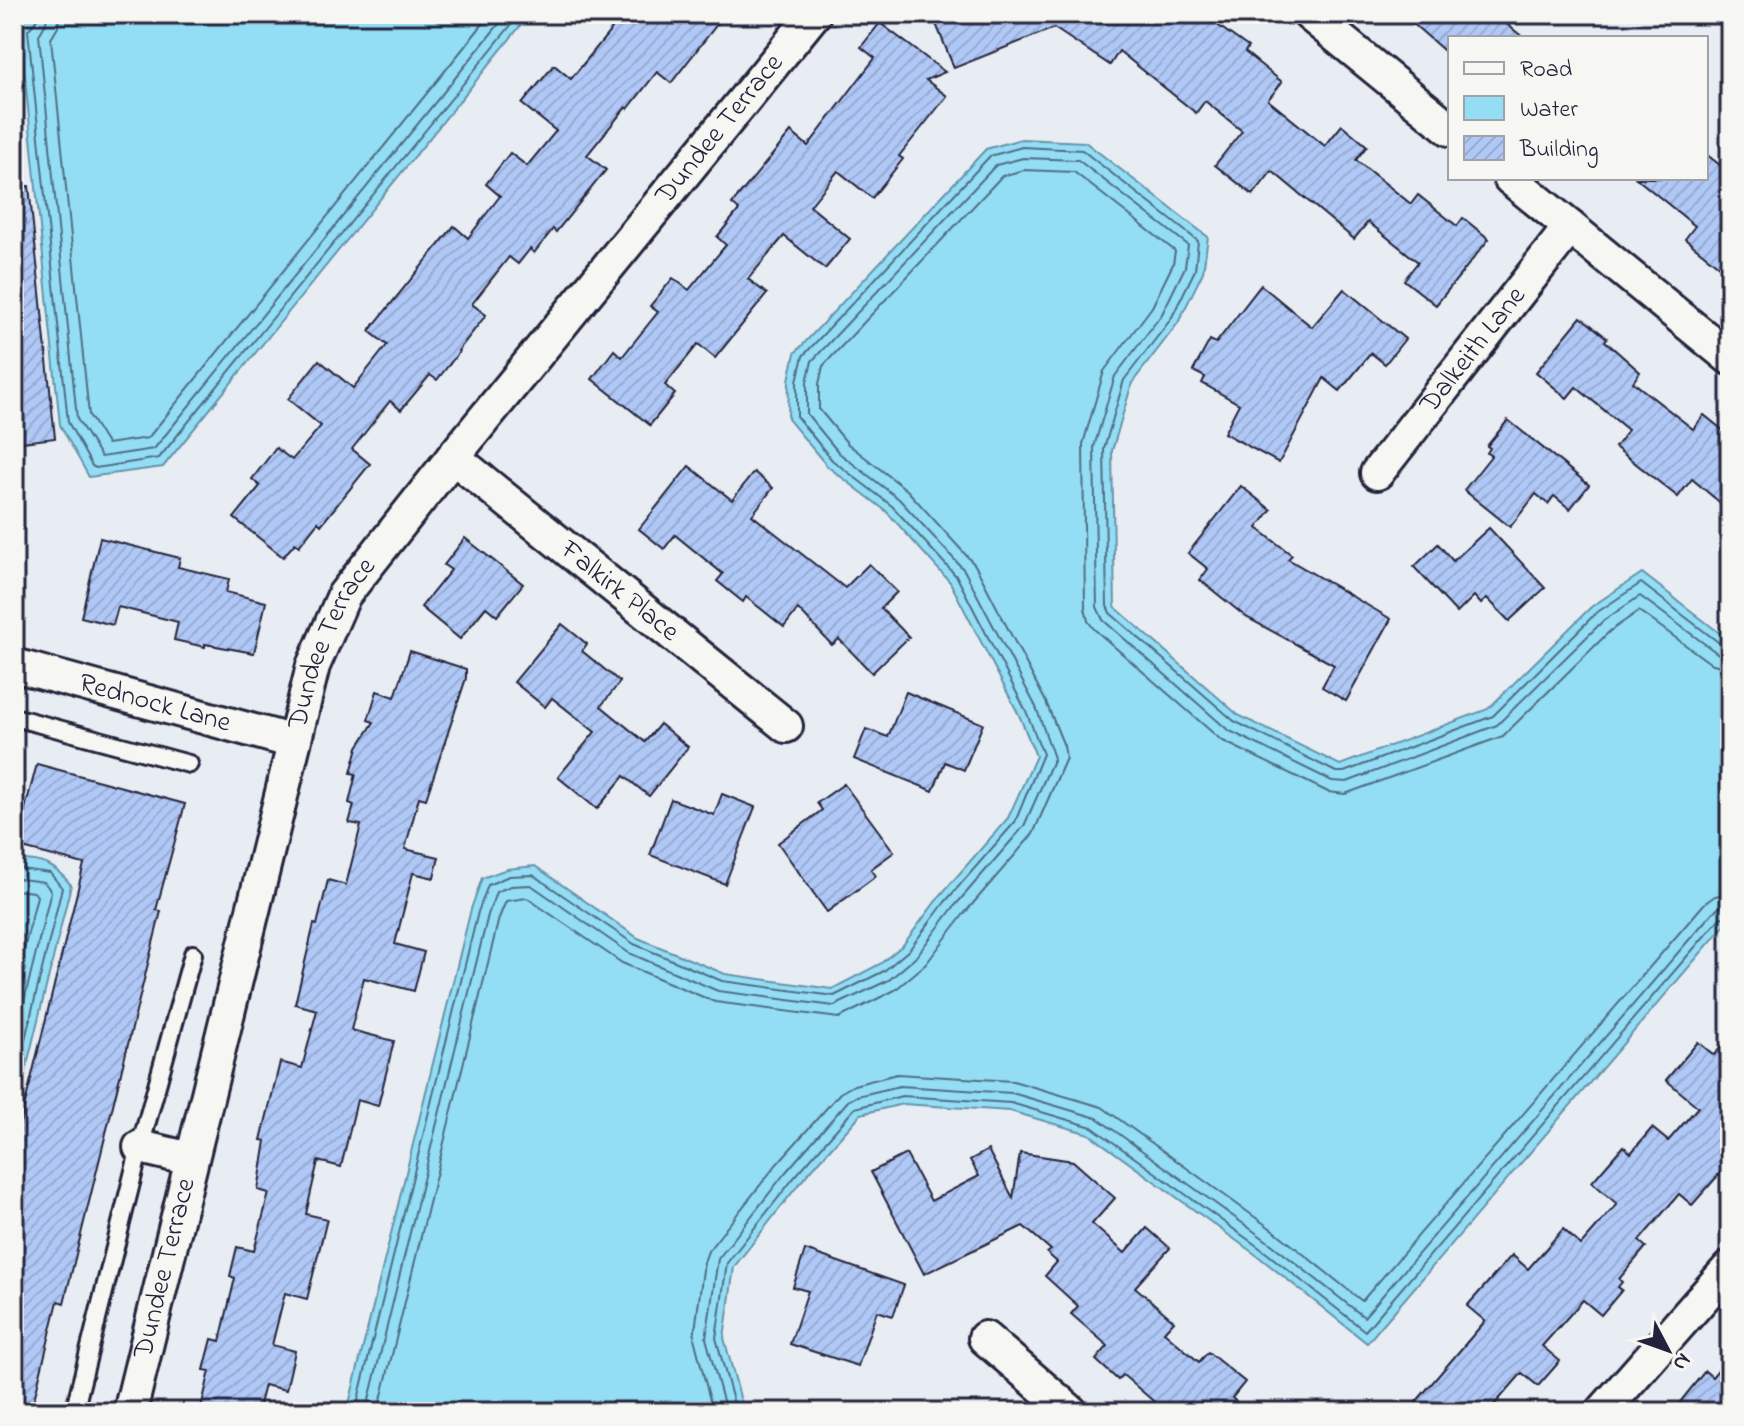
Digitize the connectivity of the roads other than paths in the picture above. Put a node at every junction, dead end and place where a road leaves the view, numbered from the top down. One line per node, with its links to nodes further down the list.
1 (814, 14): 7 (street, Dundee Terrace)
2 (1309, 14): 3 (street)
3 (1448, 127)
4 (1512, 180): 5 (street)
5 (1570, 227): 6 (street); 8 (street, Dalkeith Lane)
6 (1730, 358)
7 (453, 457): 11 (street, Falkirk Place); 12 (street, Dundee Terrace)
8 (1377, 473)
9 (14, 665): 12 (street, Rednock Lane)
10 (14, 717): 13 (lane)
11 (786, 726)
12 (294, 742): 16 (street, Dundee Terrace)
13 (189, 764)
14 (193, 954): 15 (lane)
15 (140, 1147): 16 (street); 19 (lane)
16 (191, 1159): 20 (street, Dundee Terrace)
17 (1730, 1267): 22 (street)
18 (985, 1338): 21 (street)
19 (74, 1412)
20 (130, 1412)
21 (1071, 1412)
22 (1602, 1412)

